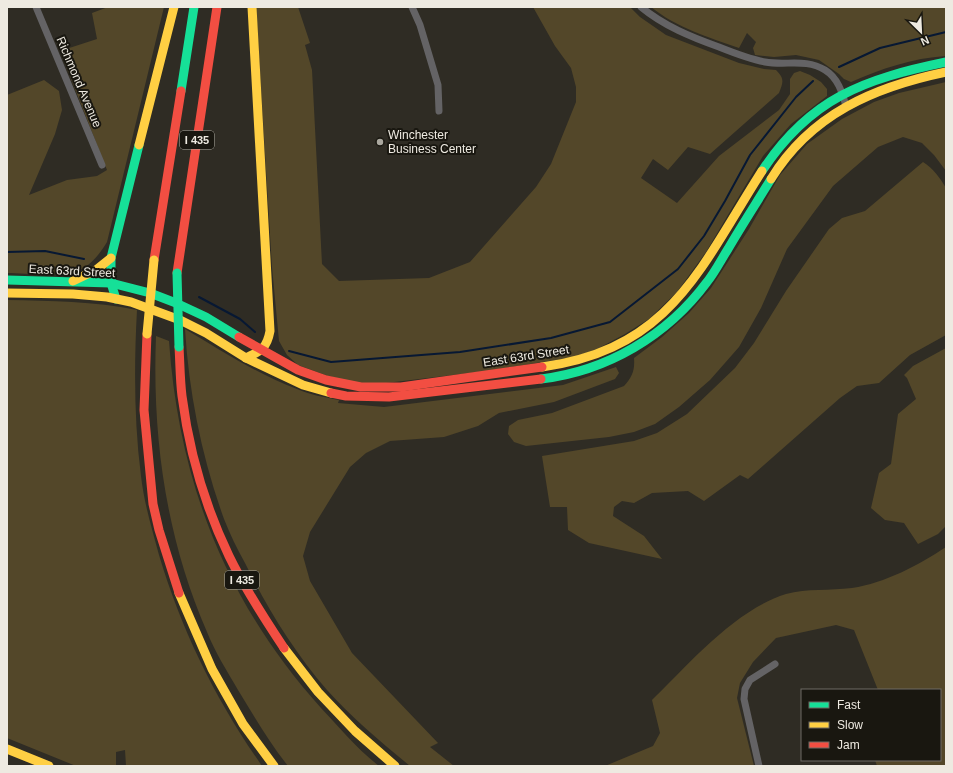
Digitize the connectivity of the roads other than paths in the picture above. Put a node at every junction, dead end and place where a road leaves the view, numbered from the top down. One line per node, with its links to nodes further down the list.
1 (36, 7): 13 (street, Richmond Avenue)
2 (174, 7): 14 (main road)
3 (194, 7): 25 (main road, I 435, bridge)
4 (217, 7): 26 (main road, I 435, bridge)
5 (252, 7): 20 (main road)
6 (412, 7): 12 (street)
7 (640, 7): 10 (street)
8 (946, 62): 10 (main road, East 63rd Street)
9 (946, 72): 11 (main road, East 63rd Street)
10 (842, 94): 11 (street); 20 (main road, East 63rd Street)
11 (846, 106): 21 (main road, East 63rd Street)
12 (439, 111)
13 (102, 165)
14 (112, 258): 16 (main road); 17 (main road)
15 (7, 280): 16 (main road, East 63rd Street)
16 (73, 281): 17 (main road, East 63rd Street)
17 (111, 283): 19 (main road); 20 (main road, East 63rd Street)
18 (7, 293): 19 (main road, East 63rd Street)
19 (116, 299): 21 (main road, East 63rd Street)
20 (262, 351): 21 (main road)
21 (246, 358)
22 (775, 664): 27 (street)
23 (7, 749): 24 (main road)
24 (49, 766)
25 (274, 766)
26 (395, 766)
27 (759, 766)

